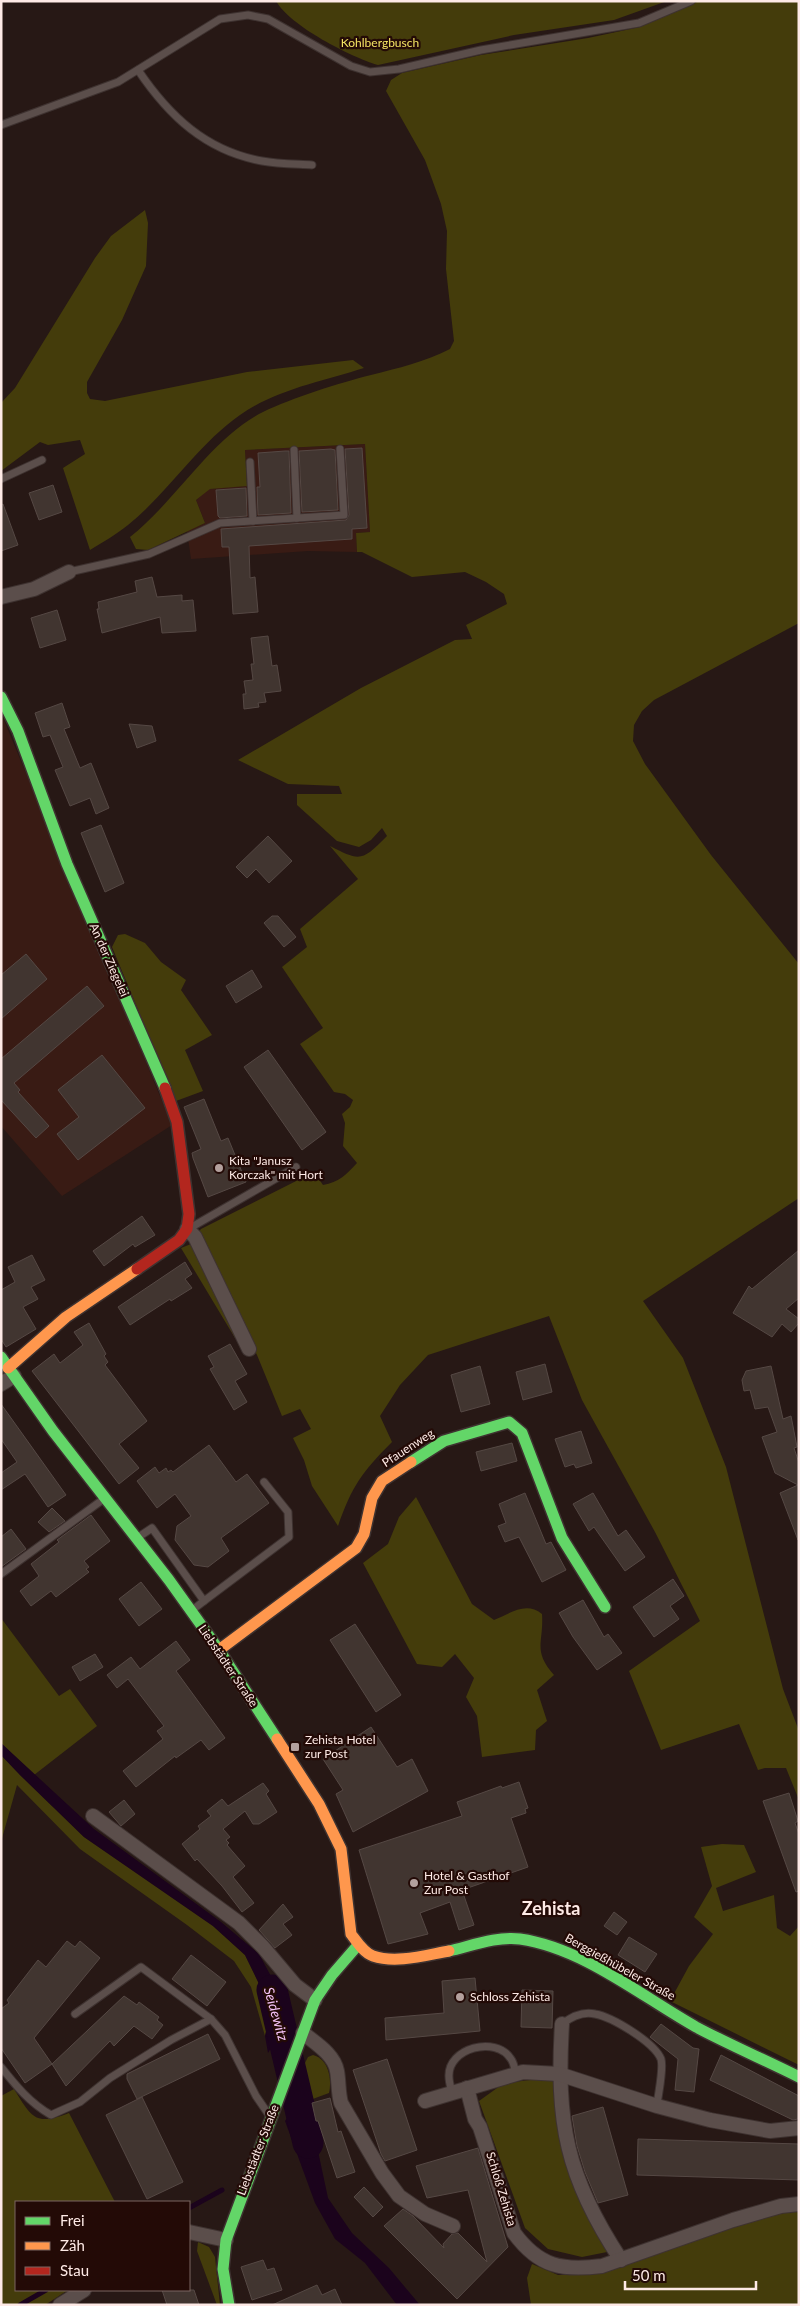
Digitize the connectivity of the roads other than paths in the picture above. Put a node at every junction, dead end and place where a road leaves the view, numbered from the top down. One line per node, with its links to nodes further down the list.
1 (691, 1): 2 (lane)
2 (138, 70): 3 (lane); 4 (lane)
3 (1, 125)
4 (312, 165)
5 (294, 450): 10 (lane)
6 (340, 450): 10 (lane)
7 (42, 460): 9 (lane)
8 (250, 462): 11 (lane)
9 (1, 479)
10 (297, 518): 11 (lane)
11 (253, 521): 12 (lane)
12 (68, 572): 13 (street)
13 (1, 597)
14 (1, 697): 16 (main road, An der Ziegelei)
15 (296, 1167): 16 (lane)
16 (188, 1229): 17 (street); 19 (main road)
17 (249, 1349)
18 (1, 1357): 19 (main road, Liebstädter Straße)
19 (11, 1372): 20 (street); 22 (main road, Liebstädter Straße)
20 (1, 1384)
21 (264, 1482): 25 (lane)
22 (105, 1497): 23 (main road, Liebstädter Straße); 24 (lane)
23 (137, 1538): 25 (lane); 27 (main road, Liebstädter Straße)
24 (1, 1574)
25 (204, 1601): 27 (lane)
26 (606, 1607): 28 (main road, Pfauenweg)
27 (191, 1612): 28 (main road, Liebstädter Straße)
28 (219, 1650): 30 (main road, Liebstädter Straße)
29 (93, 1816): 31 (street)
30 (358, 1945): 31 (main road, Liebstädter Straße); 39 (main road, Berggießhübeler Straße)
31 (316, 2000): 35 (main road, Liebstädter Straße)
32 (75, 2014): 33 (lane)
33 (211, 2019): 36 (lane); 44 (lane)
34 (562, 2024): 38 (street); 43 (lane)
35 (303, 2033): 44 (main road, Liebstädter Straße); 47 (street)
36 (1, 2067)
37 (516, 2074): 38 (street); 40 (street); 41 (lane)
38 (559, 2074): 43 (street); 50 (street)
39 (799, 2077)
40 (467, 2088): 41 (street); 50 (street, Schloß Zehista)
41 (452, 2093): 42 (street)
42 (425, 2101)
43 (657, 2106): 45 (street)
44 (270, 2117): 49 (main road, Liebstädter Straße)
45 (799, 2128)
46 (799, 2204): 50 (street, Schloß Zehista)
47 (453, 2226)
48 (190, 2232): 49 (street)
49 (226, 2240): 53 (main road, Liebstädter Straße)
50 (621, 2260)
51 (82, 2291): 52 (street)
52 (60, 2305)
53 (229, 2305)

